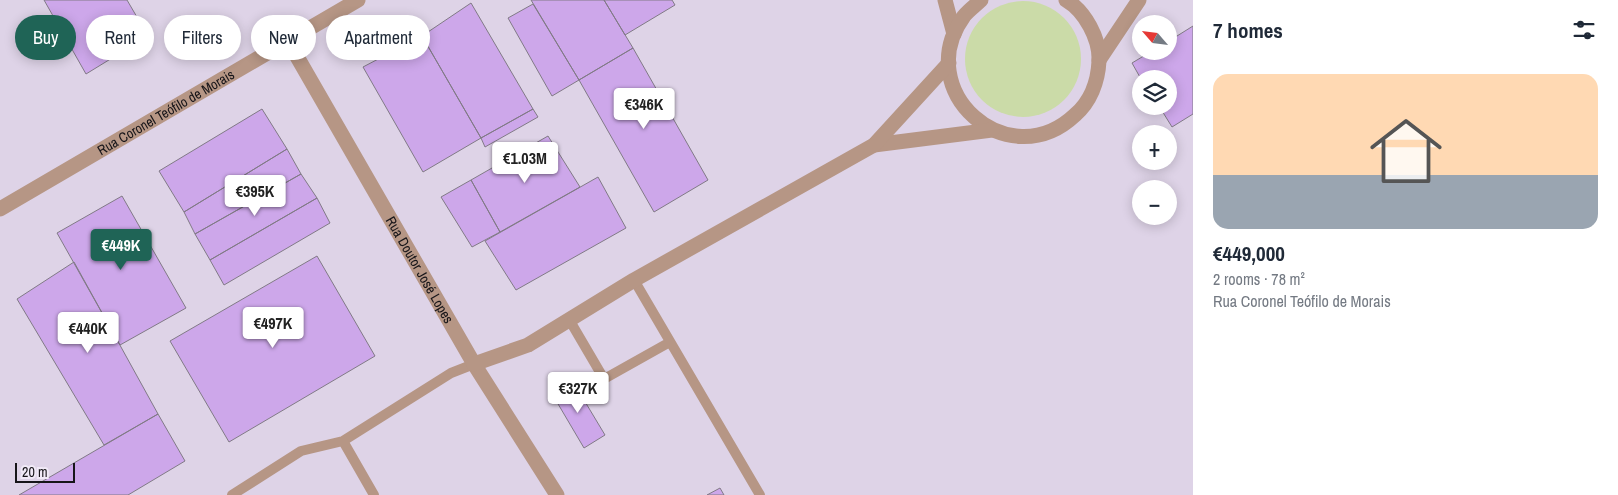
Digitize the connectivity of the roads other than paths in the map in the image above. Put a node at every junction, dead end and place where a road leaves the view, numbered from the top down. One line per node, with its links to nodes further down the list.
1 (358, 0): 6 (street, Rua Coronel Teófilo de Morais)
2 (945, 0): 7 (street)
3 (981, 0): 7 (street)
4 (1066, 0): 10 (street)
5 (1140, 0): 10 (street)
6 (316, 25)
7 (954, 34): 11 (street)
8 (255, 60): 14 (street, Rua Coronel Teófilo de Morais)
9 (299, 60): 18 (street, Rua Doutor José Lopes)
10 (1099, 60): 12 (street)
11 (949, 63): 12 (street); 13 (street)
12 (992, 130): 13 (street)
13 (874, 145): 15 (street)
14 (0, 209)
15 (634, 280): 16 (street); 17 (lane)
16 (570, 321): 17 (lane); 18 (street)
17 (670, 342): 23 (lane)
18 (474, 364): 19 (lane); 22 (street, Rua Doutor José Lopes)
19 (343, 441): 20 (lane); 21 (lane)
20 (232, 495)
21 (374, 495)
22 (557, 495)
23 (760, 495)

